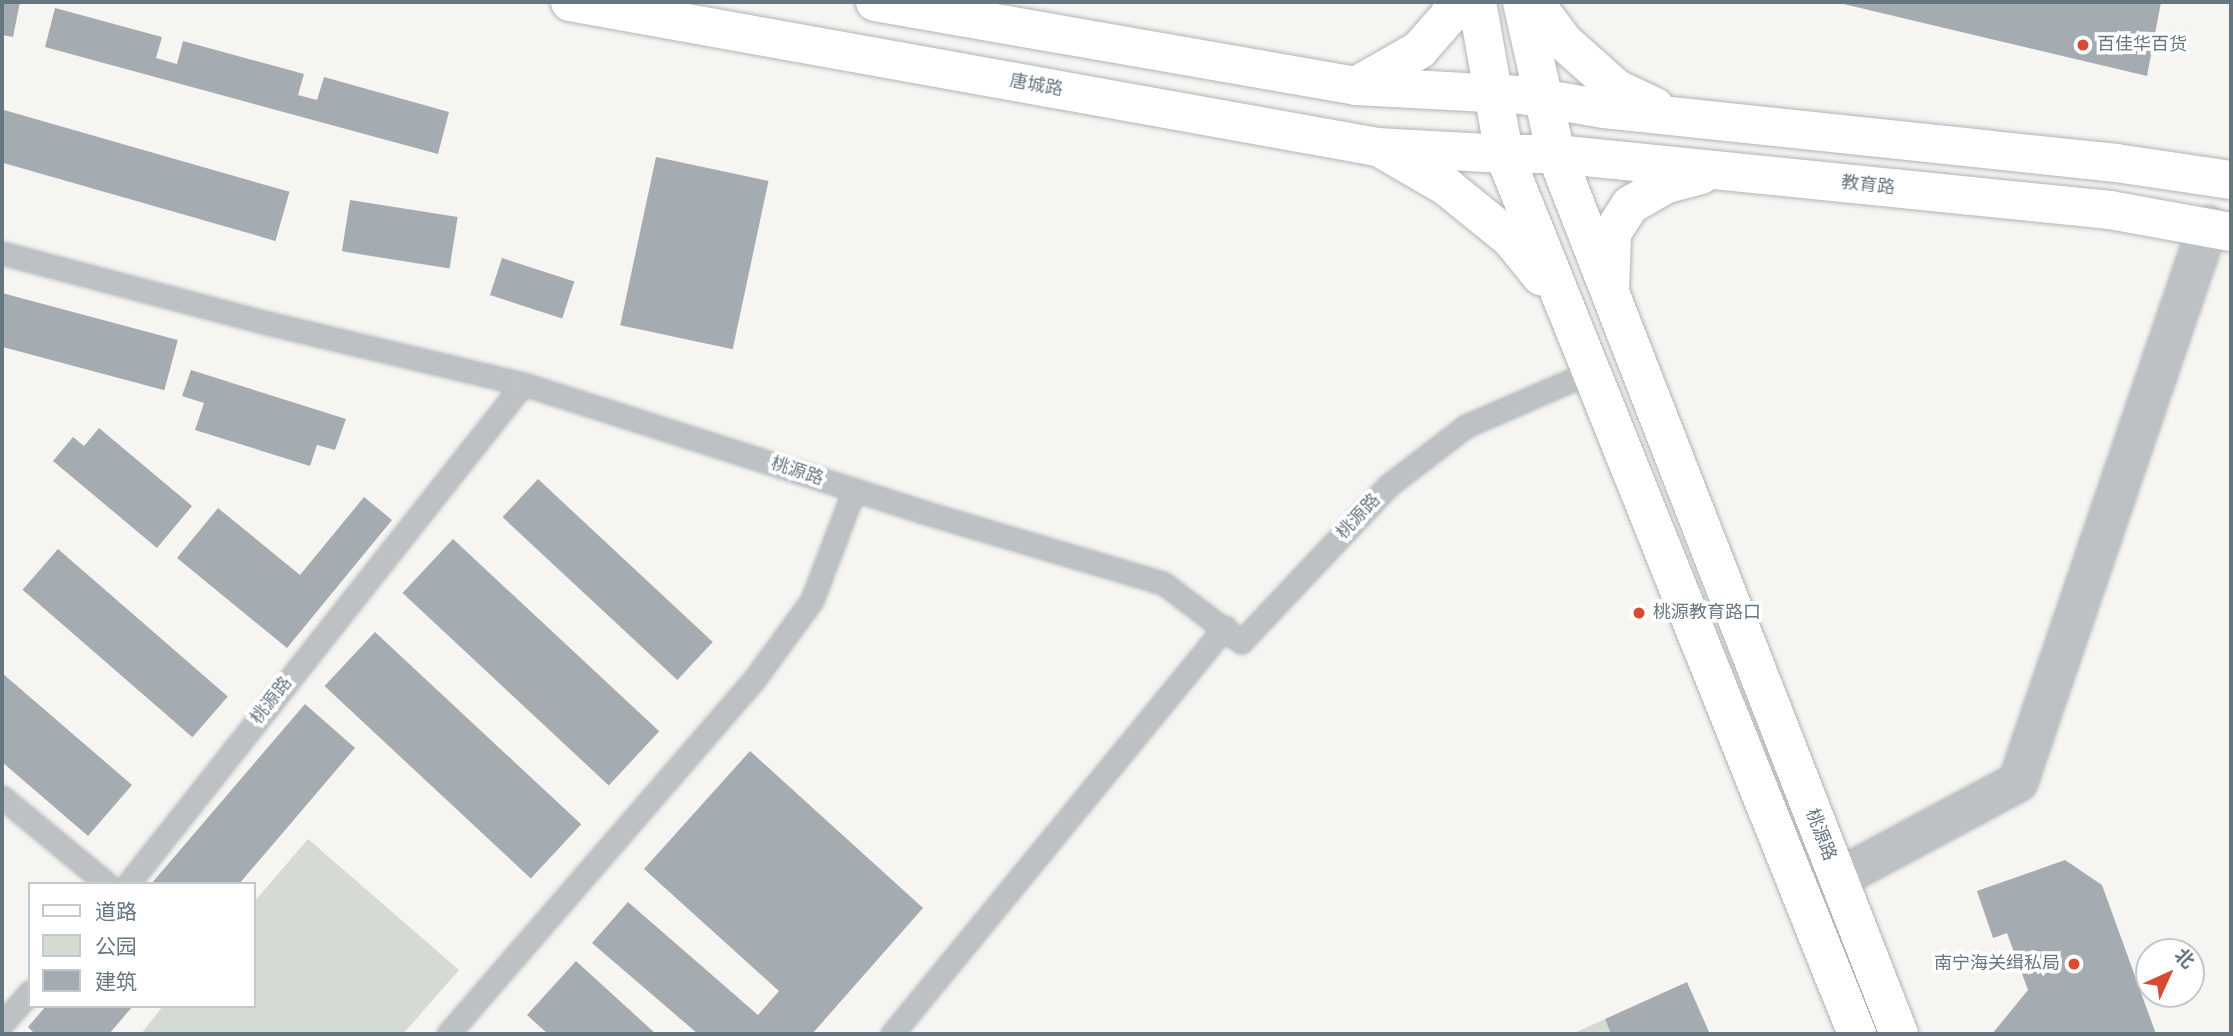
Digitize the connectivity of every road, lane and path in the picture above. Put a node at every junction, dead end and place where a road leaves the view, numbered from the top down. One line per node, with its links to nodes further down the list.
1 (570, 2): 10 (main road, 唐城路)
2 (875, 2): 7 (main road)
3 (1454, 2): 7 (main road)
4 (1477, 2): 8 (main road, 桃源路)
5 (1522, 2): 8 (main road, 桃源路)
6 (1534, 2): 9 (main road)
7 (1356, 86): 8 (main road)
8 (1521, 97): 9 (main road); 11 (main road, 桃源路); 12 (main road, 桃源路)
9 (1673, 115): 14 (main road)
10 (1377, 147): 11 (main road, 唐城路); 18 (main road)
11 (1504, 154): 12 (main road, 教育路); 18 (main road, 桃源路)
12 (1556, 154): 13 (main road, 教育路); 17 (main road, 桃源路)
13 (1717, 170): 15 (main road, 教育路); 17 (main road)
14 (2231, 180)
15 (2220, 229): 24 (street)
16 (2, 253): 20 (lane)
17 (1610, 291): 24 (main road, 桃源路)
18 (1562, 301): 19 (main road, 桃源路)
19 (1588, 373): 22 (lane, 桃源路); 31 (main road, 桃源路)
20 (523, 384): 21 (lane, 桃源路); 26 (lane, 桃源路)
21 (854, 490): 22 (lane, 桃源路); 29 (lane)
22 (1225, 627): 30 (lane)
23 (2, 797): 25 (lane)
24 (1837, 879): 32 (main road, 桃源路)
25 (105, 882)
26 (130, 882)
27 (28, 994): 28 (lane)
28 (2, 1024)
29 (448, 1034)
30 (891, 1034)
31 (1857, 1034)
32 (1899, 1034)

